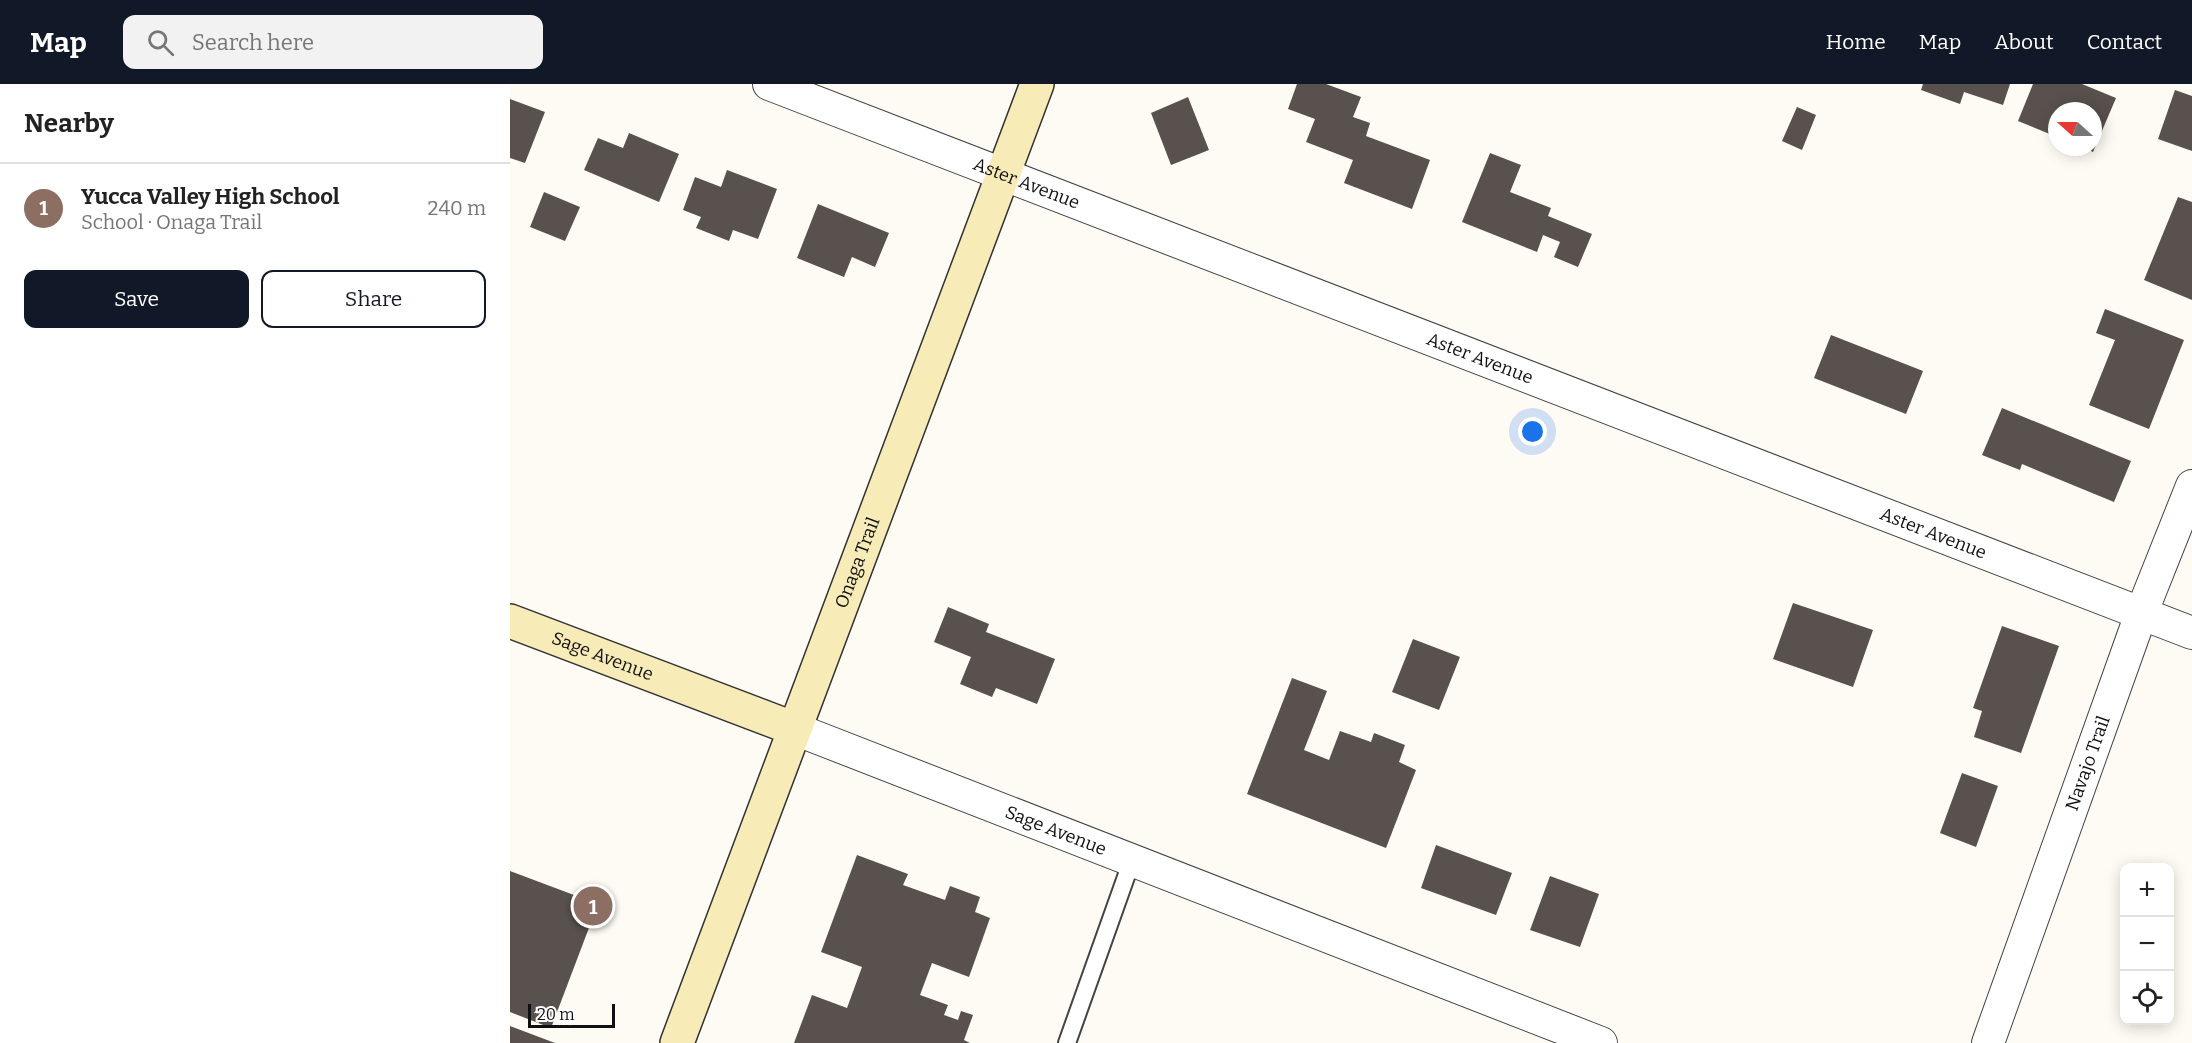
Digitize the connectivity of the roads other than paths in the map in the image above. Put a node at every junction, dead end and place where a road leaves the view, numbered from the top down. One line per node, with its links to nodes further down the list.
1 (769, 84): 3 (street, Aster Avenue)
2 (1037, 84): 3 (street, Onaga Trail)
3 (1004, 173): 5 (street, Aster Avenue); 8 (street, Onaga Trail)
4 (2192, 486): 5 (street, Navajo Trail)
5 (2142, 614): 7 (street, Aster Avenue); 13 (street, Navajo Trail)
6 (510, 621): 8 (street, Sage Avenue)
7 (2192, 633)
8 (795, 729): 9 (street, Sage Avenue); 10 (street, Onaga Trail)
9 (1132, 860): 11 (lane); 12 (street, Sage Avenue)
10 (677, 1043)
11 (1067, 1043)
12 (1601, 1043)
13 (1988, 1043)

